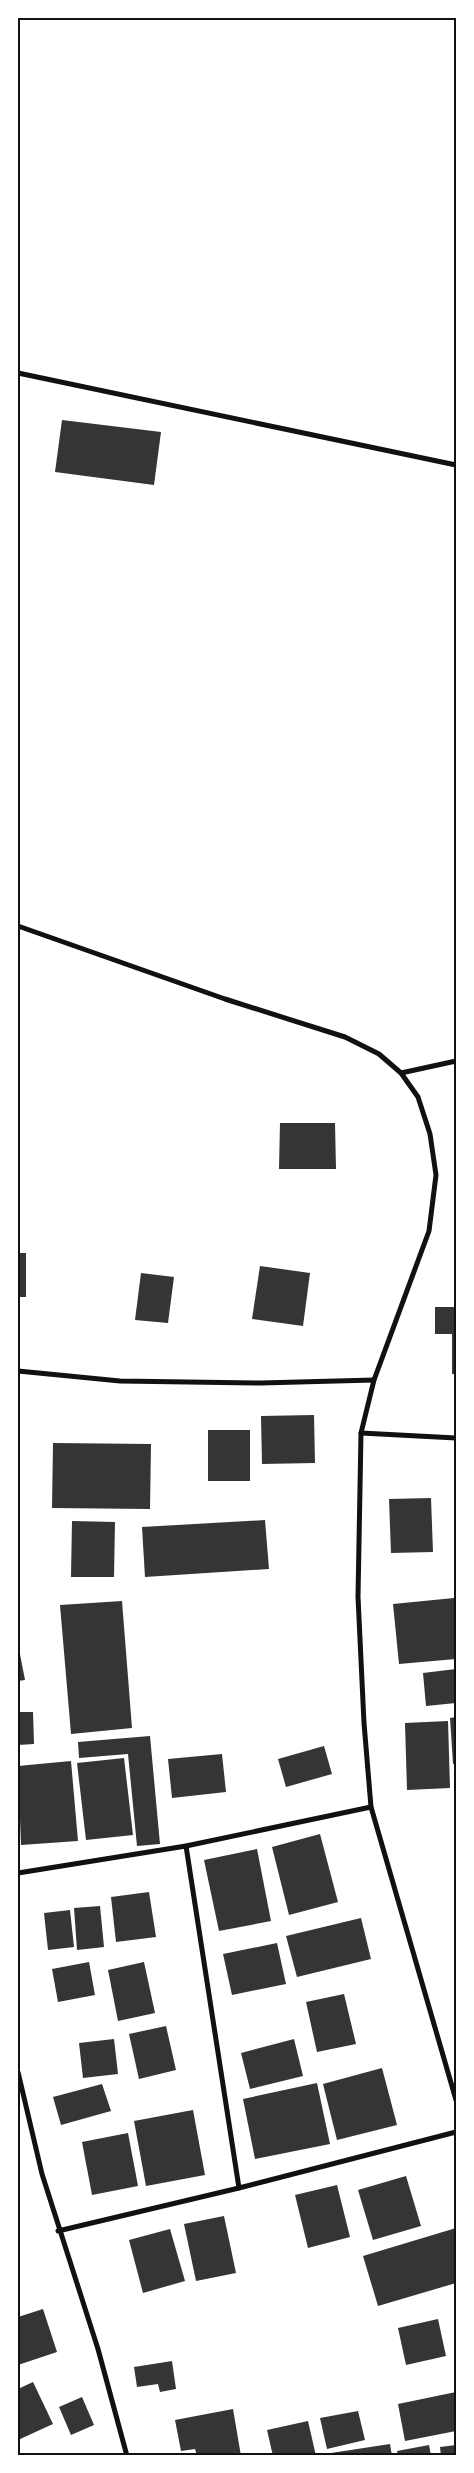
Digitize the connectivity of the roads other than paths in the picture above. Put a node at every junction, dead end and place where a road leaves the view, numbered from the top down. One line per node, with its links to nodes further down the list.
1 (18, 373): 2 (street)
2 (456, 464)
3 (18, 926): 5 (street)
4 (456, 1062): 5 (street)
5 (401, 1073): 7 (street)
6 (18, 1371): 7 (street)
7 (374, 1380): 8 (street)
8 (361, 1433): 9 (street); 10 (street)
9 (456, 1438)
10 (371, 1807): 11 (street); 14 (street)
11 (186, 1846): 12 (street); 16 (street)
12 (18, 1874)
13 (18, 2072): 17 (street)
14 (456, 2100)
15 (456, 2132): 16 (street)
16 (239, 2188): 17 (street)
17 (58, 2230): 18 (street)
18 (127, 2456)

